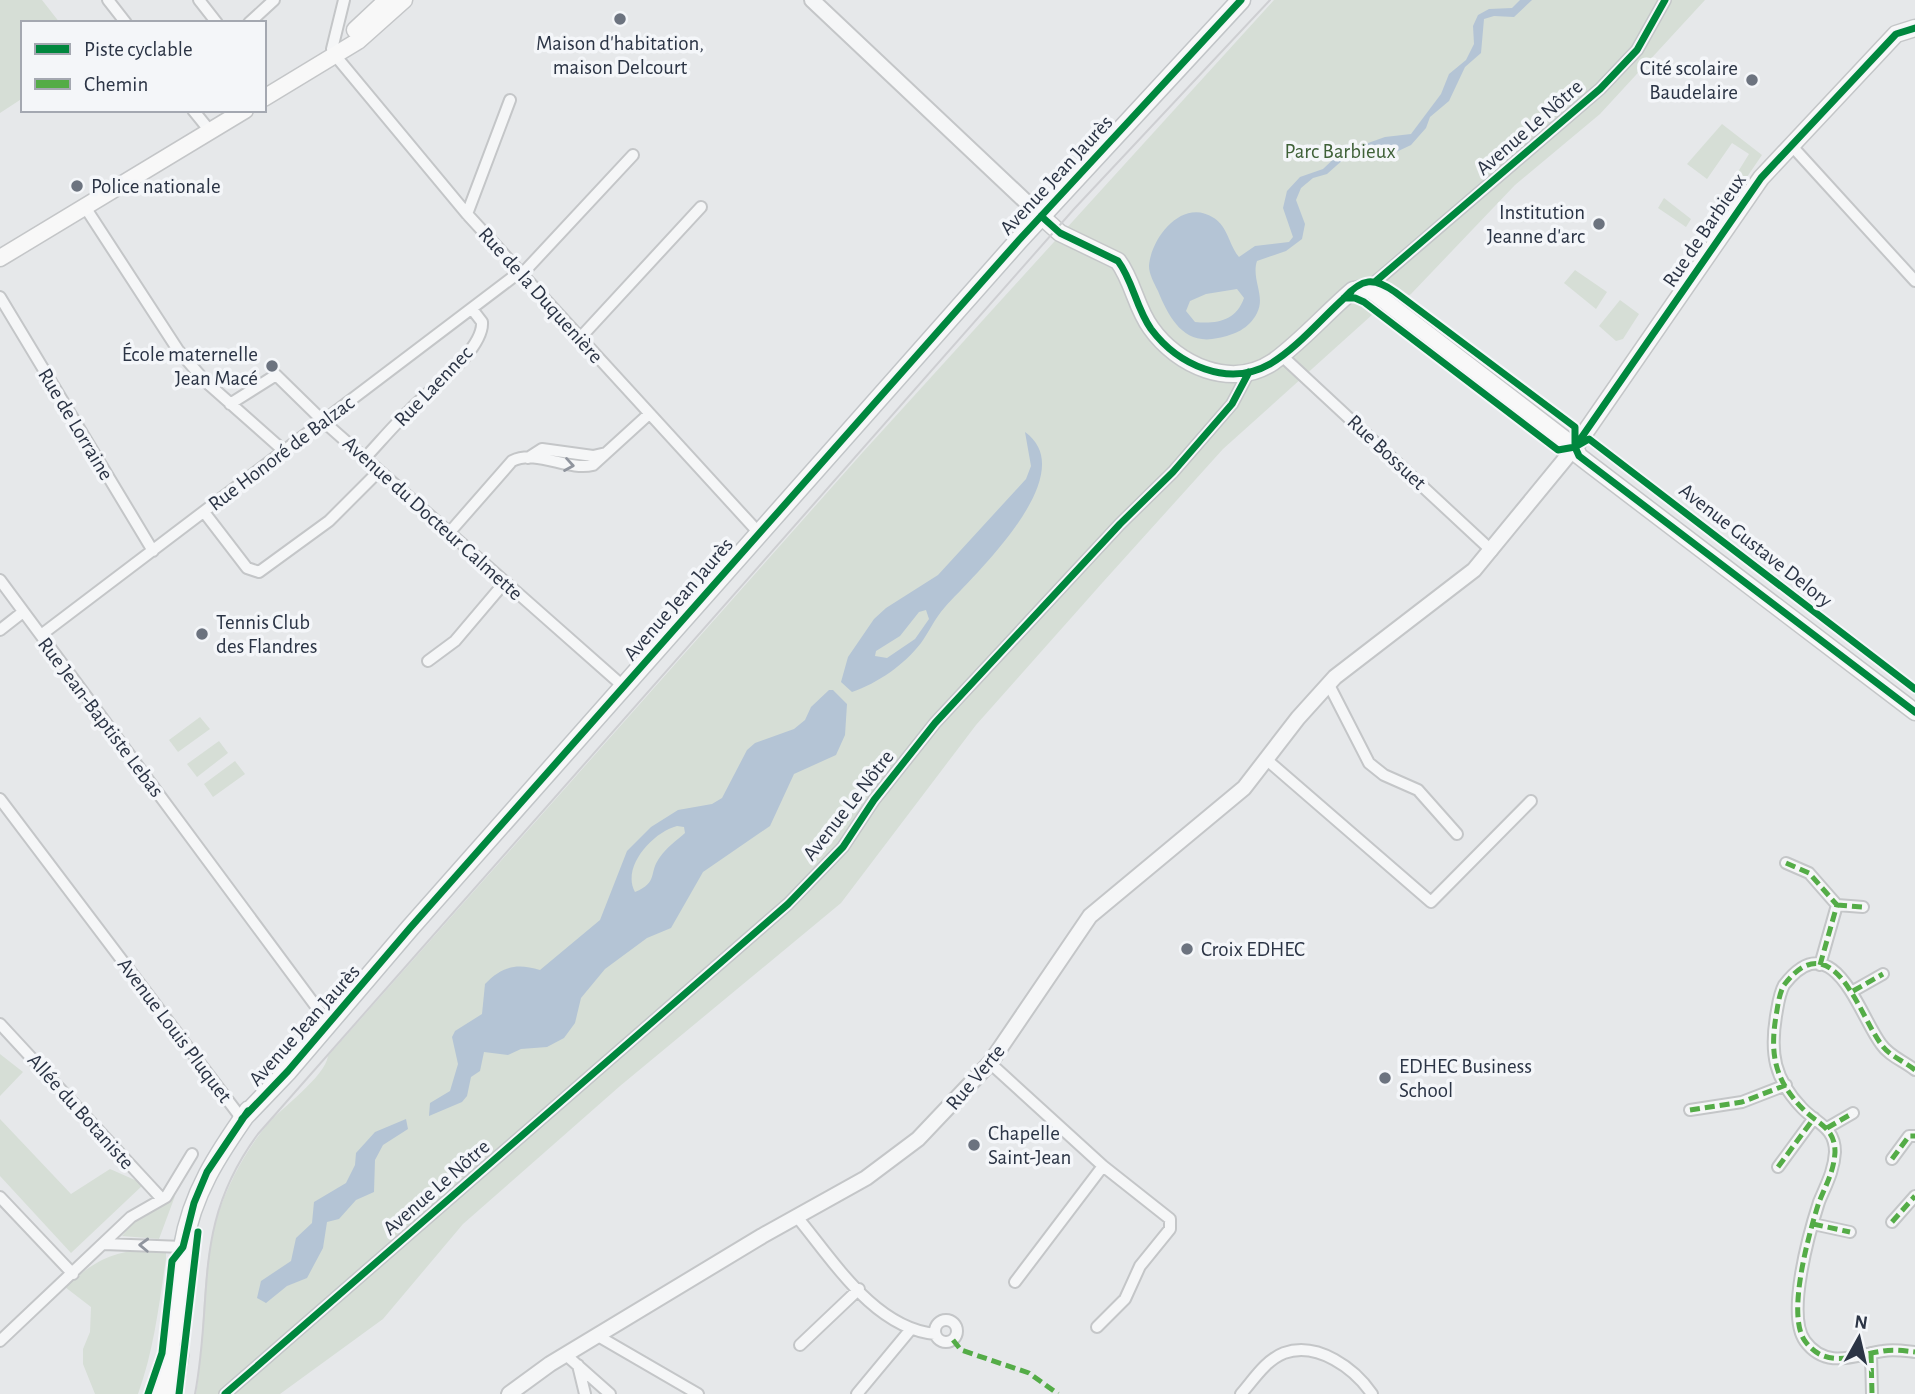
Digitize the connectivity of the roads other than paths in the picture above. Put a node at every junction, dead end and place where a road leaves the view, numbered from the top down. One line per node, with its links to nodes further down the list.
1 (108, 0): 9 (street)
2 (199, 0): 10 (street)
3 (274, 0): 11 (street)
4 (344, 0): 13 (street)
5 (1241, 0): 24 (main road, Avenue Jean Jaurès)
6 (1665, 0): 28 (street, Avenue Le Nôtre)
7 (390, 3): 13 (main road)
8 (822, 3): 24 (street)
9 (124, 21)
10 (216, 21)
11 (251, 21)
12 (1915, 28): 19 (main road, Rue de Barbieux)
13 (334, 52): 14 (main road); 23 (street, Rue de la Duquenière)
14 (266, 98)
15 (510, 100): 23 (street)
16 (196, 112): 18 (street)
17 (242, 112): 18 (main road)
18 (210, 131): 21 (main road)
19 (1791, 145): 27 (street); 37 (main road, Rue de Barbieux)
20 (633, 155): 26 (street, Rue Honoré de Balzac)
21 (85, 207): 25 (main road); 34 (street)
22 (701, 207): 31 (street)
23 (467, 214): 26 (street, Rue de la Duquenière)
24 (1041, 216): 33 (main road); 43 (main road, Avenue Jean Jaurès)
25 (0, 258)
26 (522, 272): 30 (street, Rue Honoré de Balzac); 31 (street, Rue de la Duquenière)
27 (1915, 281)
28 (1367, 289): 32 (main road, Avenue Le Nôtre); 37 (main road, Avenue Gustave Delory)
29 (0, 297): 44 (street, Rue de Lorraine)
30 (472, 309): 36 (street, Rue Honoré de Balzac); 39 (street, Rue Laennec)
31 (580, 338): 35 (street, Rue de la Duquenière)
32 (1281, 355): 33 (main road, Avenue Le Nôtre); 45 (street, Rue Bossuet)
33 (1249, 372): 107 (street, Avenue Le Nôtre)
34 (230, 404): 36 (street, Avenue du Docteur Calmette); 38 (street)
35 (649, 414): 42 (street); 43 (street, Rue de la Duquenière)
36 (323, 421): 38 (street, Rue Honoré de Balzac); 39 (street, Avenue du Docteur Calmette)
37 (1575, 447): 45 (street, Rue de Barbieux); 55 (main road, Avenue Gustave Delory); 56 (main road, Avenue Gustave Delory)
38 (284, 451): 41 (street, Rue Honoré de Balzac)
39 (365, 458): 40 (street, Avenue du Docteur Calmette)
40 (379, 471): 41 (street); 42 (street, Avenue du Docteur Calmette)
41 (204, 512): 44 (street, Rue Honoré de Balzac)
42 (449, 533): 47 (street, Avenue du Docteur Calmette)
43 (759, 533): 54 (main road, Avenue Jean Jaurès)
44 (153, 551): 50 (street, Rue Honoré de Balzac)
45 (1492, 551): 52 (street, Rue de Barbieux)
46 (0, 580): 48 (street, Rue Jean-Baptiste Lebas)
47 (505, 582): 51 (street); 54 (street, Avenue du Docteur Calmette)
48 (23, 612): 49 (street); 50 (street, Rue Jean-Baptiste Lebas)
49 (0, 630)
50 (41, 635): 67 (street, Rue Jean-Baptiste Lebas)
51 (428, 661)
52 (1355, 661): 53 (street, Rue Verte)
53 (1328, 683): 57 (street, Rue Verte); 60 (street)
54 (624, 687): 67 (main road, Avenue Jean Jaurès)
55 (1915, 699)
56 (1915, 712)
57 (1267, 760): 59 (street); 69 (street, Rue Verte)
58 (0, 799): 75 (street, Avenue Louis Pluquet)
59 (1531, 801)
60 (1457, 834)
61 (1786, 863): 62 (street)
62 (1837, 905): 63 (street); 64 (street)
63 (1863, 907)
64 (1821, 965): 66 (street); 71 (street)
65 (1883, 974): 66 (street)
66 (1853, 991): 70 (street)
67 (326, 1021): 75 (main road, Avenue Jean Jaurès)
68 (0, 1024): 84 (street, Allée du Botaniste)
69 (990, 1063): 80 (street); 85 (street, Rue Verte)
70 (1914, 1069)
71 (1786, 1085): 72 (street); 74 (street)
72 (1690, 1110)
73 (1853, 1113): 76 (street)
74 (1814, 1118): 76 (street); 81 (street)
75 (242, 1119): 90 (main road, Avenue Jean Jaurès)
76 (1827, 1128): 87 (street)
77 (1915, 1136): 79 (street)
78 (192, 1154): 84 (street)
79 (1892, 1159)
80 (1103, 1166): 92 (street); 95 (street)
81 (1778, 1167)
82 (1915, 1196): 86 (street)
83 (0, 1197): 91 (street)
84 (162, 1199): 89 (street)
85 (797, 1217): 93 (street); 98 (street, Rue Verte)
86 (1892, 1222)
87 (1813, 1224): 88 (street); 102 (street)
88 (1850, 1232)
89 (104, 1244): 90 (street, one-way to 89); 91 (street)
90 (183, 1247): 94 (main road, Avenue Jean Jaurès)
91 (72, 1274): 99 (street)
92 (1015, 1282)
93 (859, 1289): 96 (street); 100 (street)
94 (177, 1303): 105 (main road, Avenue Jean Jaurès); 106 (main road, Avenue Jean Jaurès)
95 (1097, 1327)
96 (911, 1329): 97 (street); 112 (street)
97 (935, 1334)
98 (598, 1336): 103 (street, Rue Verte); 111 (street)
99 (0, 1341)
100 (800, 1345)
101 (1915, 1352): 102 (street)
102 (1871, 1353): 115 (street)
103 (566, 1355): 104 (street); 108 (street, Rue Verte)
104 (578, 1365): 109 (street); 110 (street)
105 (156, 1394)
106 (173, 1394)
107 (225, 1394)
108 (509, 1394)
109 (585, 1394)
110 (610, 1394)
111 (698, 1394)
112 (857, 1394)
113 (1241, 1394): 114 (street)
114 (1372, 1394)
115 (1872, 1394)

